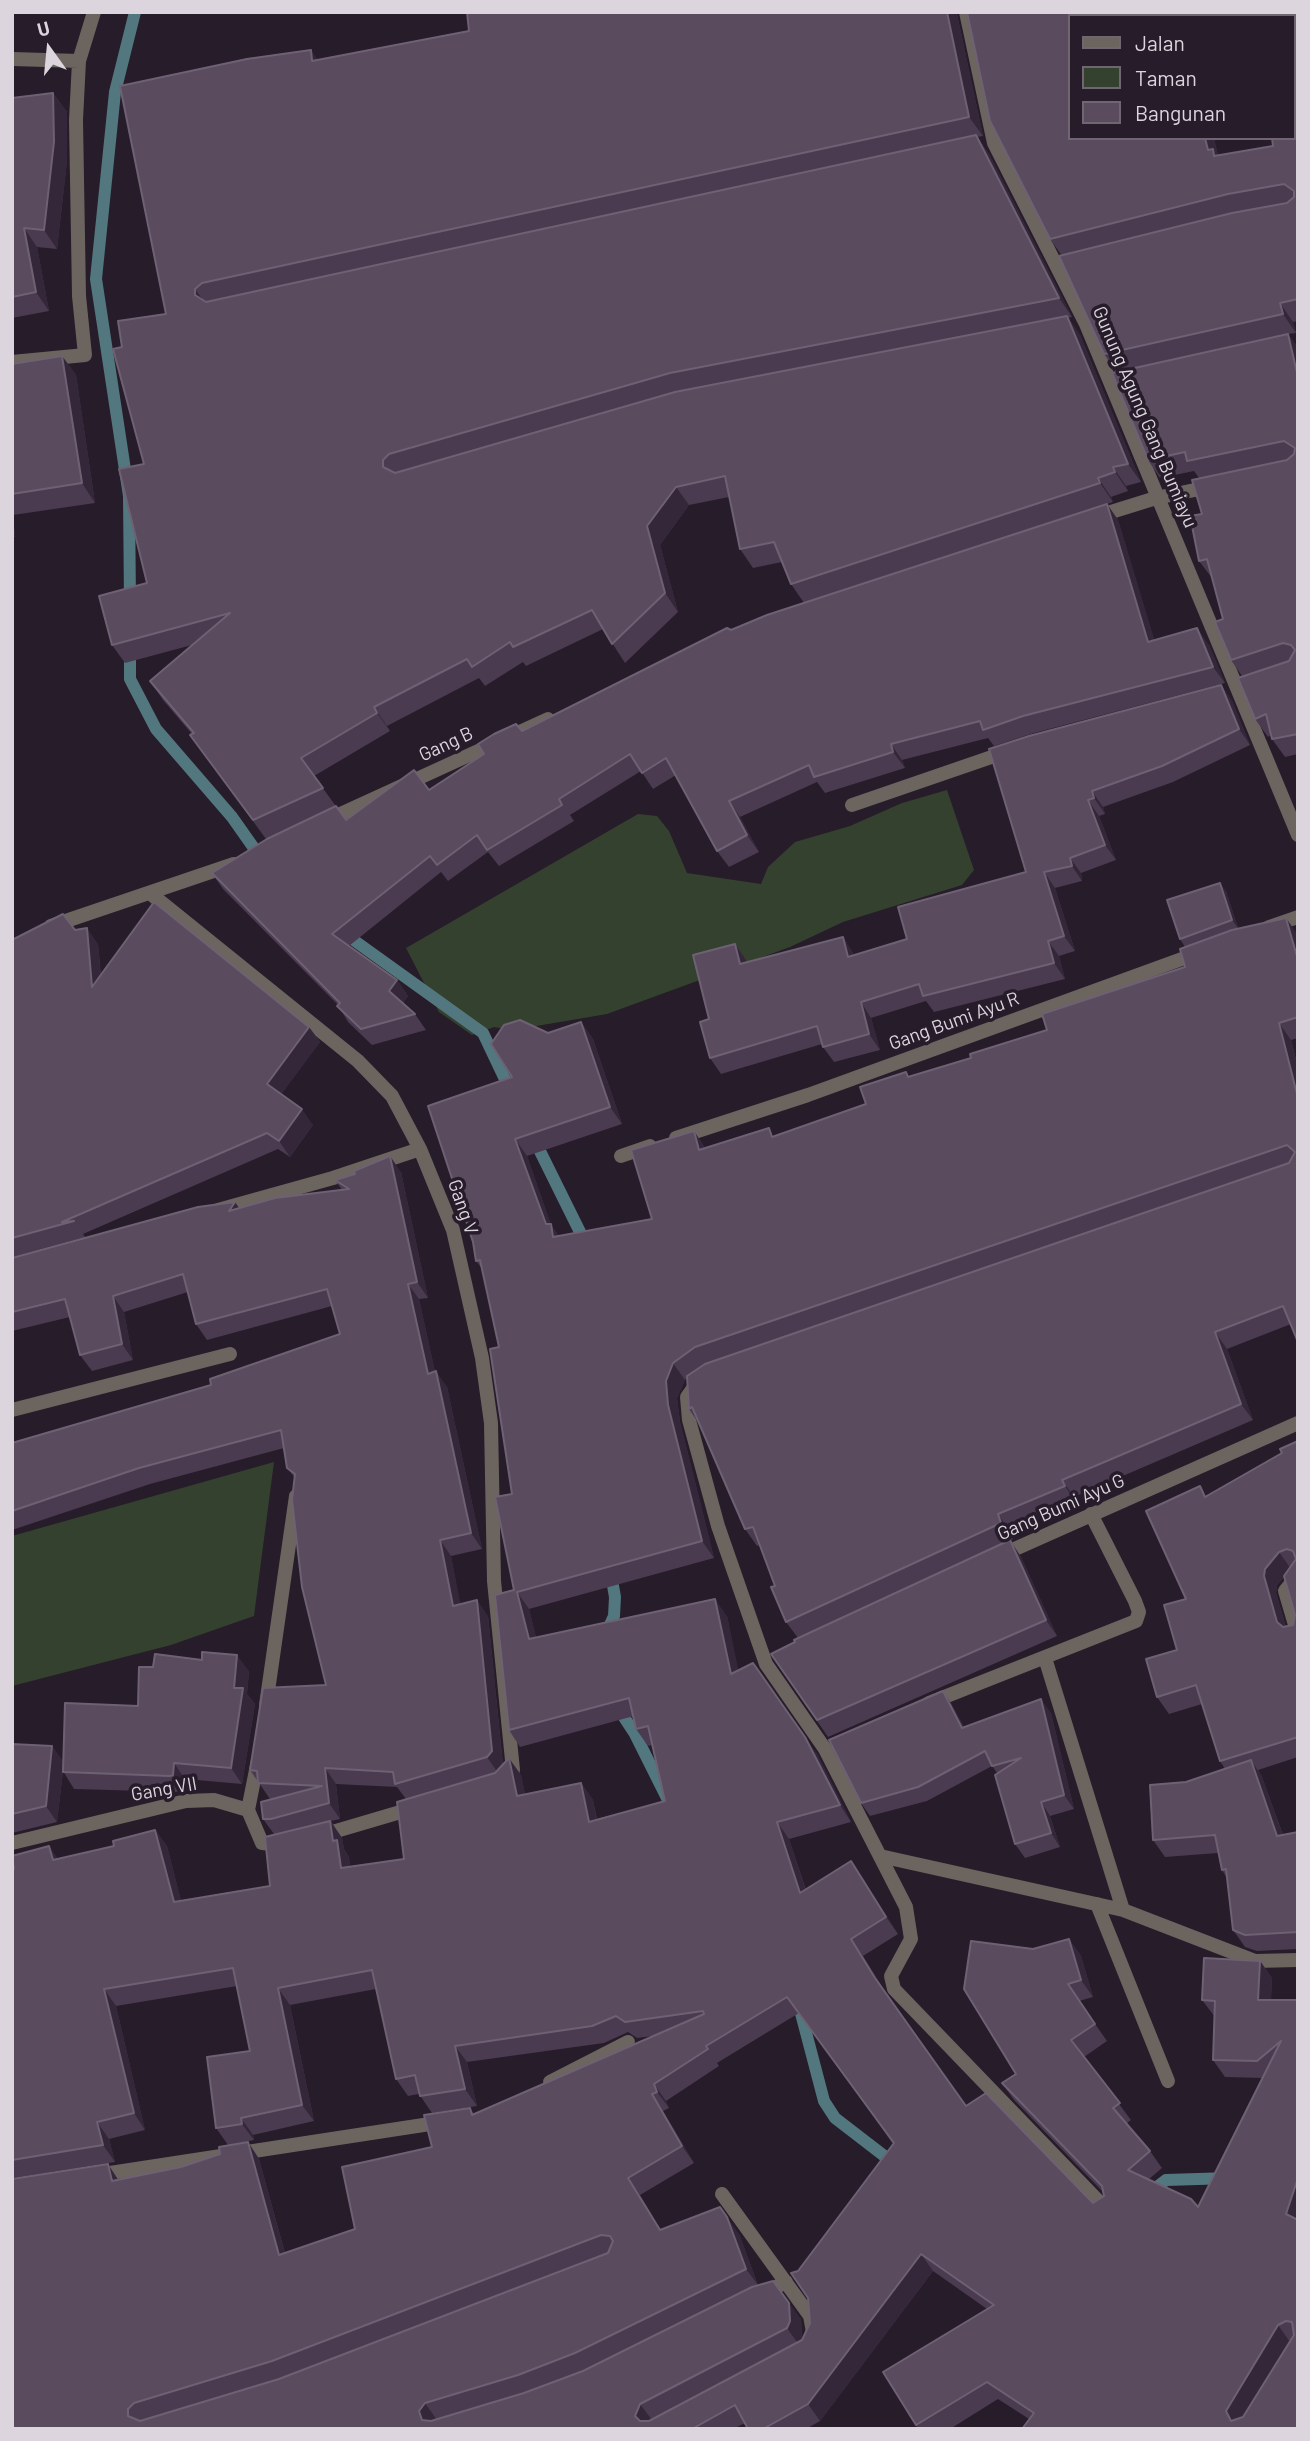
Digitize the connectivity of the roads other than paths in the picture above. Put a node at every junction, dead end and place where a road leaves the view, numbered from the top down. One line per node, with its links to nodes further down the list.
1 (94, 12): 4 (street)
2 (966, 12): 7 (street, Gunung Agung Gang Bumiayu)
3 (12, 59): 4 (street)
4 (79, 61): 5 (street)
5 (12, 362)
6 (1234, 481): 7 (street)
7 (1156, 498): 8 (street); 13 (street, Gunung Agung Gang Bumiayu)
8 (1080, 522)
9 (560, 713): 12 (street, Gang B)
10 (1024, 746): 11 (street)
11 (852, 805)
12 (306, 830)
13 (1298, 835)
14 (240, 861): 15 (street)
15 (151, 894): 18 (street); 20 (street, Gang V)
16 (1298, 916): 17 (street)
17 (1259, 931)
18 (36, 932)
19 (1220, 945): 21 (street, Gang Bumi Ayu R)
20 (420, 1149): 22 (street); 36 (street, Gang V)
21 (621, 1156)
22 (203, 1214)
23 (230, 1354): 25 (street)
24 (712, 1372): 40 (street)
25 (12, 1410)
26 (1298, 1423): 28 (street, Gang Bumi Ayu G)
27 (297, 1493): 34 (street)
28 (1091, 1514): 29 (street, Gang Bumi Ayu G); 32 (street)
29 (991, 1560)
30 (1298, 1575): 31 (street)
31 (1298, 1635)
32 (1045, 1658): 33 (street); 42 (street)
33 (916, 1709)
34 (264, 1717)
35 (260, 1744): 38 (street)
36 (491, 1785)
37 (425, 1805): 38 (street)
38 (248, 1810): 39 (street, Gang VII)
39 (12, 1843)
40 (880, 1856): 41 (street); 50 (street)
41 (1097, 1904): 42 (street); 45 (street)
42 (1123, 1910): 43 (street)
43 (1298, 1961)
44 (628, 2042): 46 (street)
45 (1168, 2081)
46 (533, 2091)
47 (461, 2119): 48 (street)
48 (80, 2178)
49 (722, 2194): 51 (street)
50 (1107, 2210)
51 (786, 2282): 52 (street); 53 (street)
52 (749, 2300)
53 (806, 2352)

